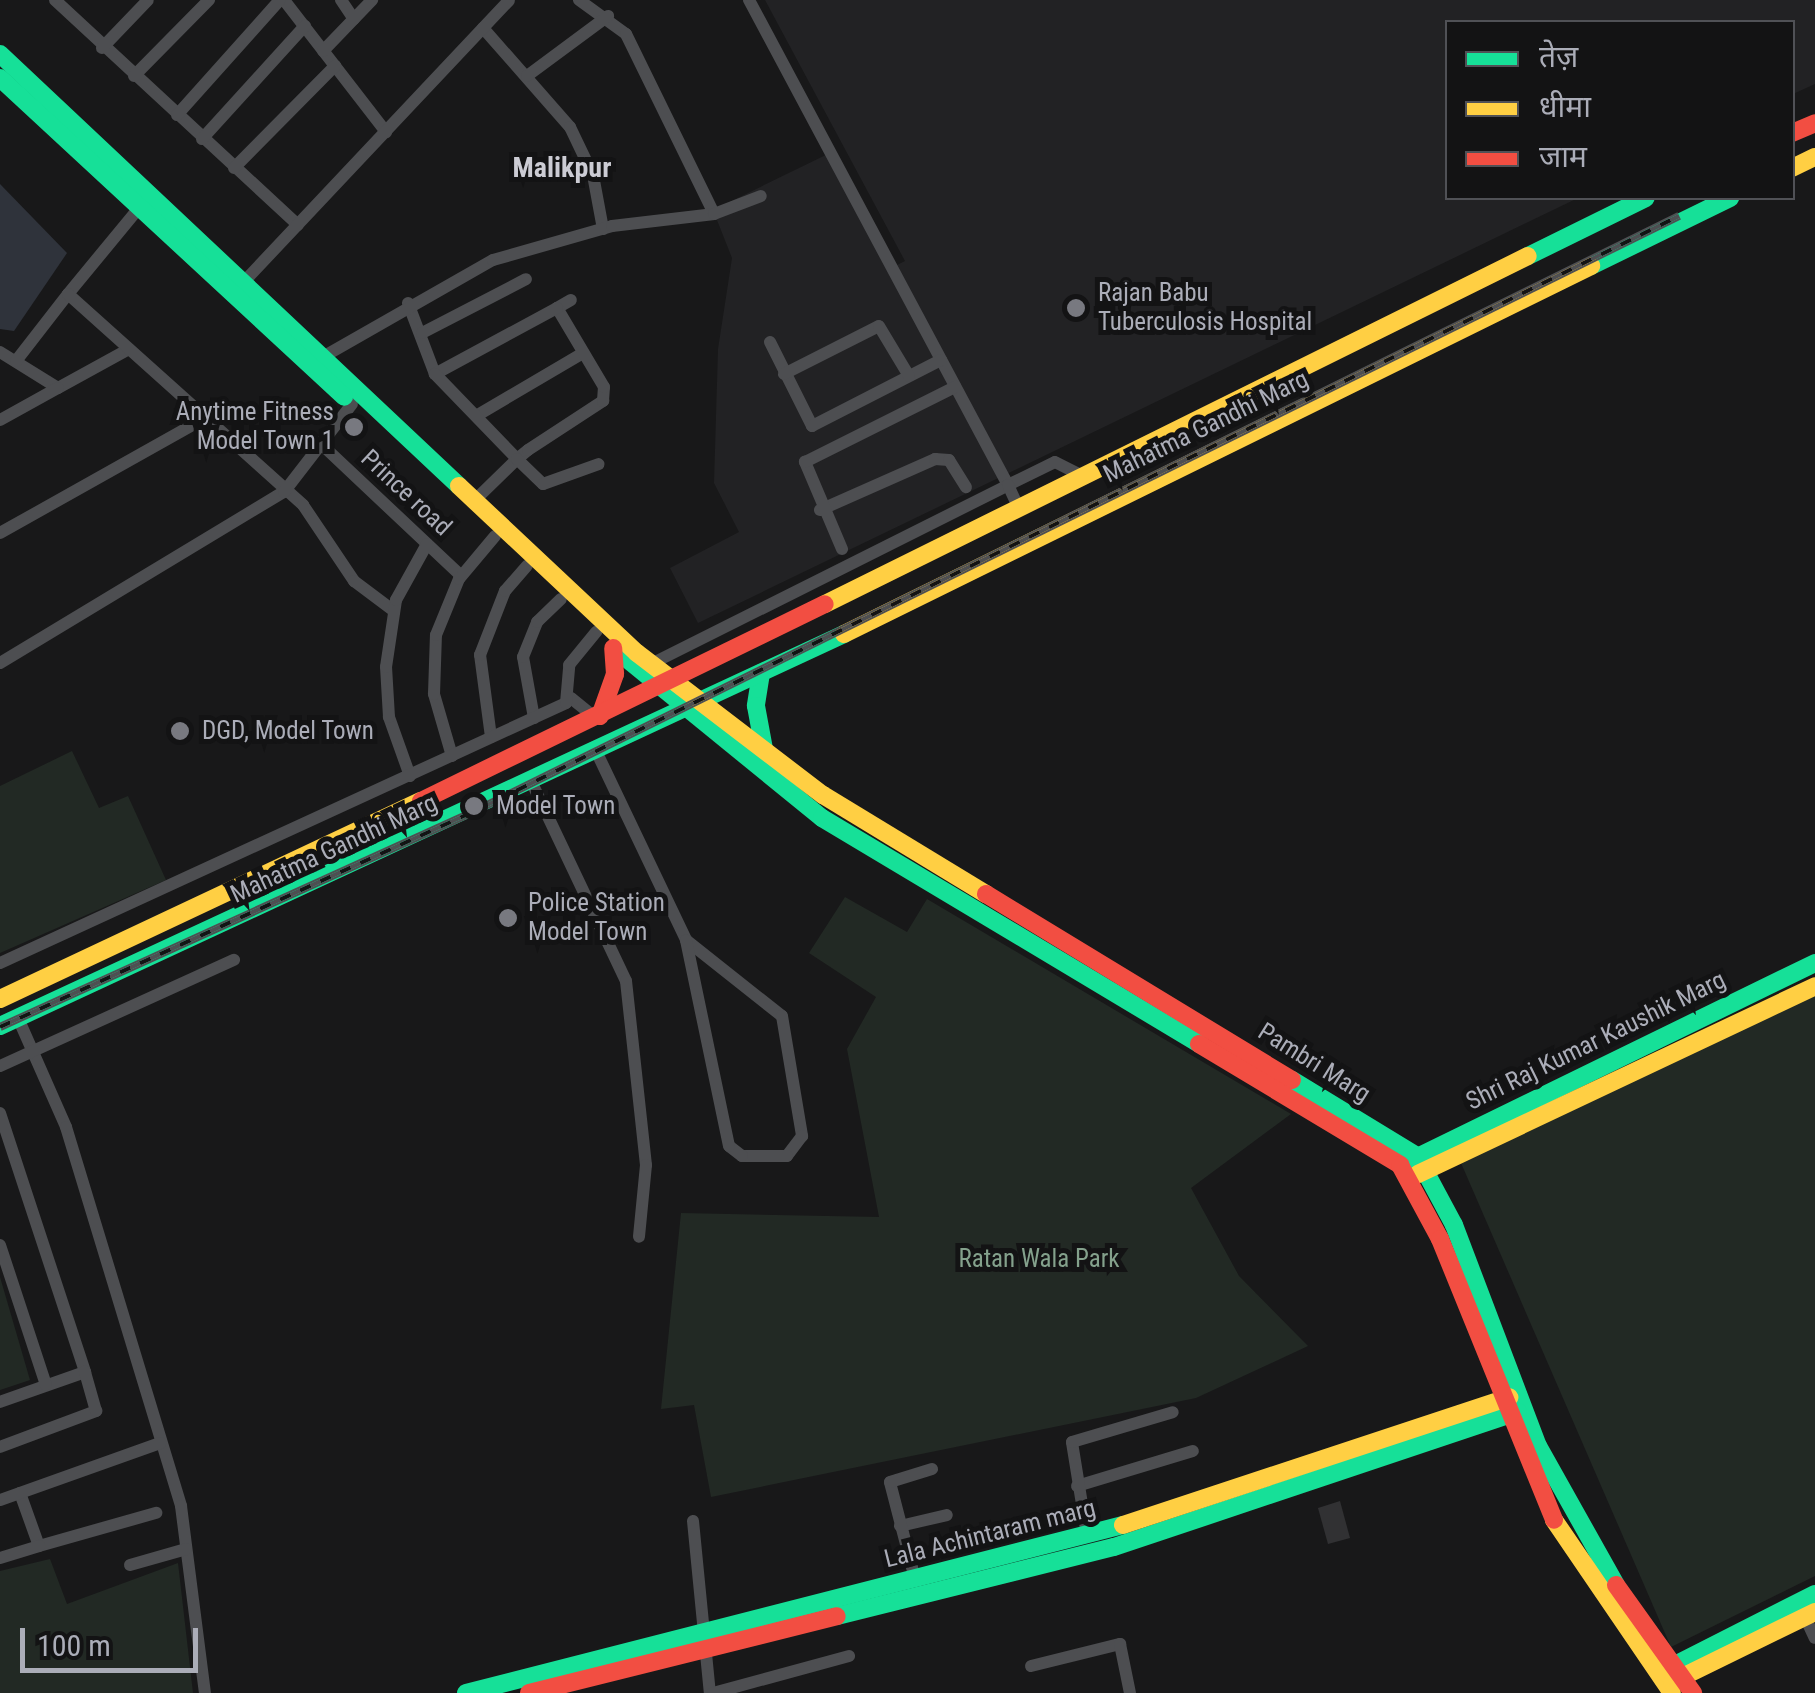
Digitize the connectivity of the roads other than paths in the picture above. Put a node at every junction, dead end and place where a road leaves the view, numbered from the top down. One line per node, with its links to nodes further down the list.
1 (55, 0): 14 (street)
2 (148, 0): 14 (street)
3 (209, 0): 18 (street)
4 (282, 0): 12 (street); 21 (street)
5 (341, 0): 11 (street)
6 (372, 0): 11 (street)
7 (510, 0): 13 (street)
8 (580, 0): 10 (street)
9 (750, 0): 44 (street)
10 (608, 16): 19 (street); 29 (street)
11 (354, 19): 15 (street)
12 (305, 26): 15 (street); 23 (street)
13 (484, 28): 19 (street); 22 (street)
14 (102, 48): 18 (street)
15 (323, 51): 17 (street)
16 (0, 54): 28 (street)
17 (335, 66): 22 (street); 24 (street)
18 (134, 76): 21 (street)
19 (527, 76): 31 (street)
20 (0, 78): 28 (street)
21 (178, 115): 23 (street)
22 (386, 132): 30 (street)
23 (202, 138): 24 (street)
24 (234, 168): 30 (street)
25 (761, 196): 29 (street)
26 (1642, 200): 58 (street, Mahatma Gandhi Marg)
27 (1726, 200): 77 (street, Mahatma Gandhi Marg)
28 (145, 201): 33 (street); 34 (street)
29 (714, 214): 31 (street)
30 (298, 225): 33 (street)
31 (602, 229): 36 (street)
32 (526, 278): 38 (street)
33 (238, 288): 43 (street); 51 (street)
34 (68, 294): 40 (street); 45 (street)
35 (571, 300): 37 (street)
36 (408, 303): 38 (street); 43 (street)
37 (558, 308): 42 (street); 46 (street)
38 (422, 333): 46 (street)
39 (770, 342): 47 (street)
40 (129, 350): 50 (street); 53 (street)
41 (0, 352): 45 (street)
42 (583, 353): 52 (street); 56 (street)
43 (321, 358): 62 (street)
44 (941, 360): 48 (street); 49 (street)
45 (16, 361): 50 (street)
46 (435, 374): 52 (street)
47 (784, 374): 48 (street); 48 (street)
48 (909, 376)
49 (956, 387): 59 (street); 63 (street)
50 (58, 388): 54 (street)
51 (352, 404): 55 (street); 66 (street)
52 (476, 416): 56 (street)
53 (203, 418): 61 (street); 65 (street)
54 (0, 420)
55 (319, 442): 61 (street); 67 (street, Prince road)
56 (518, 459): 57 (street); 62 (street)
57 (599, 464)
58 (1085, 477): 59 (street); 64 (street, Mahatma Gandhi Marg)
59 (1008, 485): 64 (street); 76 (street)
60 (966, 487): 63 (street)
61 (284, 492): 72 (street); 75 (street)
62 (473, 502): 76 (street)
63 (820, 510): 68 (street)
64 (1020, 510): 78 (street, Mahatma Gandhi Marg)
65 (0, 533)
66 (494, 536): 69 (street); 70 (street)
67 (427, 544): 70 (street, Prince road); 72 (street)
68 (842, 549)
69 (527, 566): 71 (street); 84 (street)
70 (462, 576): 87 (street)
71 (561, 599): 73 (street); 83 (street)
72 (394, 611): 88 (street)
73 (596, 632): 74 (street); 79 (street)
74 (613, 648): 78 (street); 82 (street)
75 (0, 663)
76 (651, 664): 78 (street)
77 (762, 673): 80 (street, Mahatma Gandhi Marg); 85 (street)
78 (665, 683): 80 (street, Pambri Marg); 81 (street, Pambri Marg); 82 (street, Mahatma Gandhi Marg)
79 (570, 698): 82 (street); 83 (street)
80 (704, 701): 81 (street, Mahatma Gandhi Marg); 85 (street, Pambri Marg)
81 (687, 711): 86 (street, Mahatma Gandhi Marg); 92 (street, Pambri Marg)
82 (598, 717): 95 (street, Mahatma Gandhi Marg)
83 (534, 718): 84 (street)
84 (491, 737): 87 (street)
85 (764, 749): 92 (street, Pambri Marg)
86 (598, 753): 89 (street, Mahatma Gandhi Marg); 90 (street)
87 (452, 756): 88 (street)
88 (410, 776): 93 (street)
89 (532, 783): 96 (street, Mahatma Gandhi Marg); 102 (street)
90 (686, 940): 90 (street)
91 (234, 960): 98 (street)
92 (1081, 961): 101 (street, Pambri Marg)
93 (0, 963)
94 (1813, 975): 101 (street, Shri Raj Kumar Kaushik Marg)
95 (0, 999)
96 (18, 1018): 97 (street, Mahatma Gandhi Marg); 98 (street)
97 (0, 1026)
98 (35, 1053): 99 (street); 109 (street)
99 (0, 1066)
100 (0, 1113): 104 (street)
101 (1413, 1168): 107 (street)
102 (640, 1238)
103 (0, 1245): 105 (street)
104 (86, 1372): 105 (street); 110 (street)
105 (46, 1385): 106 (street)
106 (0, 1402)
107 (1512, 1405): 120 (street, Lala Achintaram marg); 130 (street, Lala Achintaram marg); 133 (street)
108 (1173, 1412): 113 (street)
109 (160, 1443): 114 (street); 122 (street)
110 (0, 1447)
111 (1193, 1451): 113 (street)
112 (932, 1469): 119 (street)
113 (1077, 1486): 120 (street)
114 (20, 1493): 115 (street); 121 (street)
115 (0, 1500)
116 (156, 1512): 121 (street)
117 (947, 1515): 119 (street)
118 (693, 1521): 128 (street)
119 (900, 1526): 125 (street)
120 (1088, 1535): 125 (street, Lala Achintaram marg)
121 (39, 1546): 123 (street)
122 (186, 1549): 124 (street); 135 (street)
123 (0, 1558)
124 (130, 1565)
125 (914, 1579): 128 (street, Lala Achintaram marg)
126 (1815, 1594): 133 (street)
127 (1810, 1614): 129 (street); 133 (street)
128 (701, 1630): 130 (street); 134 (street, Lala Achintaram marg)
129 (1815, 1638)
130 (702, 1650): 134 (street, Lala Achintaram marg); 137 (street)
131 (849, 1656): 137 (street)
132 (1031, 1666): 138 (street)
133 (1669, 1680): 139 (street)
134 (528, 1689): 136 (street, Lala Achintaram marg)
135 (205, 1693)
136 (466, 1693)
137 (711, 1693)
138 (1130, 1693)
139 (1694, 1693)

